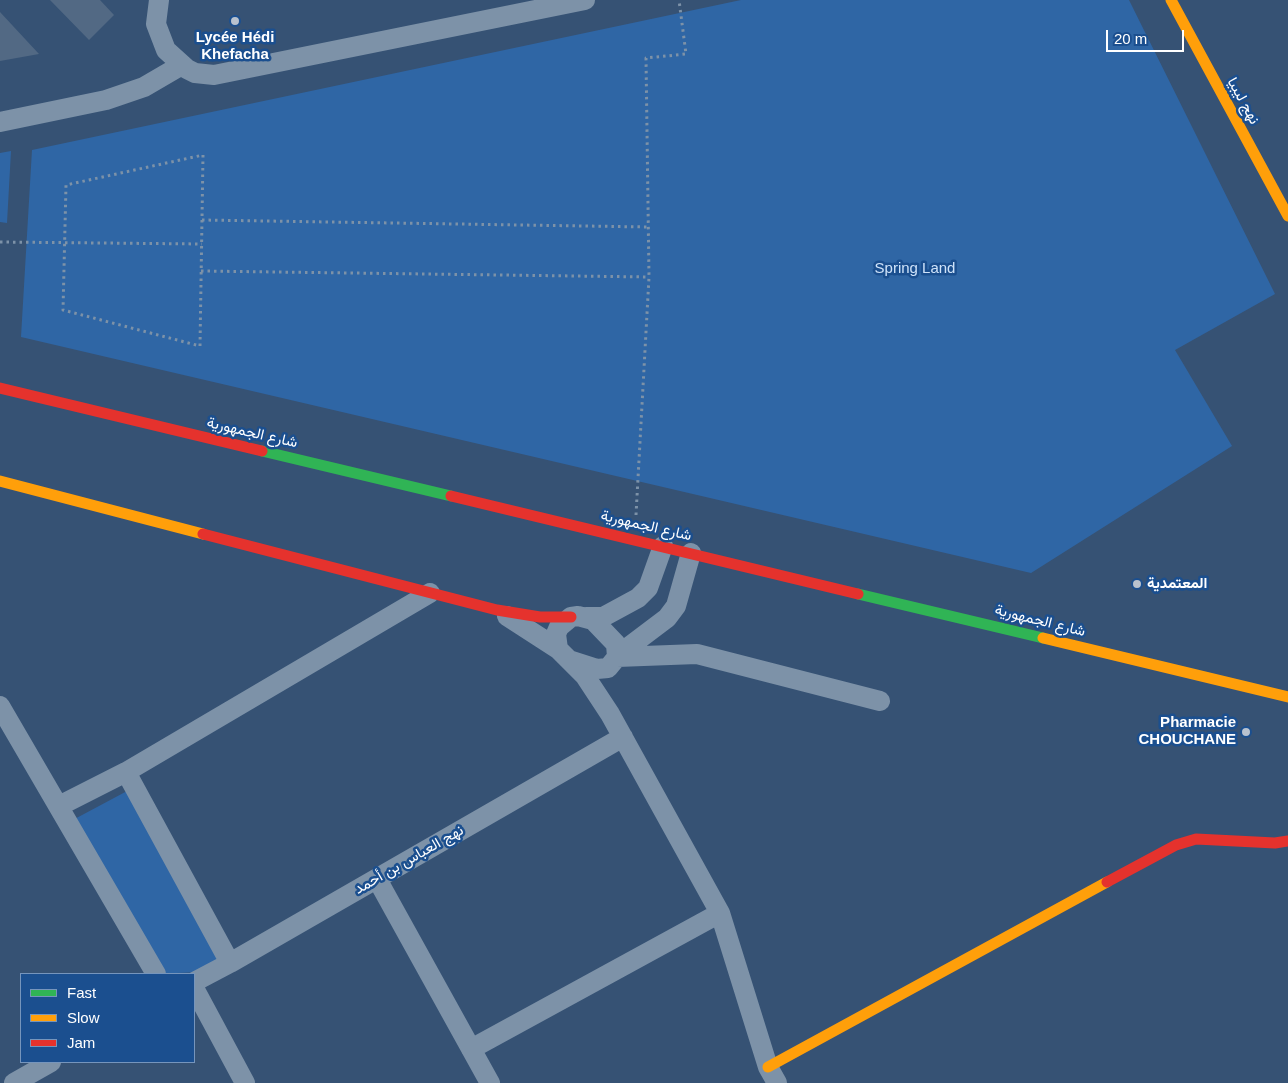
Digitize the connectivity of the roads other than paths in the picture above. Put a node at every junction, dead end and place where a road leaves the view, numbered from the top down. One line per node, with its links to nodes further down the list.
1 (159, 0): 4 (street)
2 (584, 0): 4 (street)
3 (1171, 0): 6 (street, نهج ليبيا)
4 (180, 66): 5 (street)
5 (0, 122)
6 (1288, 216)
7 (0, 388): 9 (street, شارع الجمهورية)
8 (0, 481): 11 (street)
9 (663, 546): 10 (street, شارع الجمهورية); 13 (street)
10 (692, 553): 15 (street); 16 (street, شارع الجمهورية)
11 (430, 593): 12 (street); 21 (street)
12 (497, 610): 13 (street); 14 (street)
13 (578, 617): 14 (street); 15 (street)
14 (563, 654): 15 (street); 19 (street)
15 (617, 657): 17 (street); 19 (street)
16 (1287, 696)
17 (880, 701)
18 (0, 706): 22 (street)
19 (610, 714): 20 (street)
20 (623, 737): 24 (street, نهج العباس بن أحمد); 25 (street)
21 (126, 772): 22 (street); 26 (street)
22 (59, 806): 27 (street)
23 (1288, 841): 32 (street)
24 (376, 879): 26 (street, نهج العباس بن أحمد); 30 (street)
25 (720, 913): 30 (street); 32 (street)
26 (230, 963): 28 (street, نهج العباس بن أحمد)
27 (155, 973)
28 (195, 981)
29 (195, 990): 34 (street)
30 (471, 1050): 35 (street)
31 (49, 1063): 33 (street)
32 (772, 1075)
33 (14, 1083)
34 (245, 1083)
35 (490, 1083)

